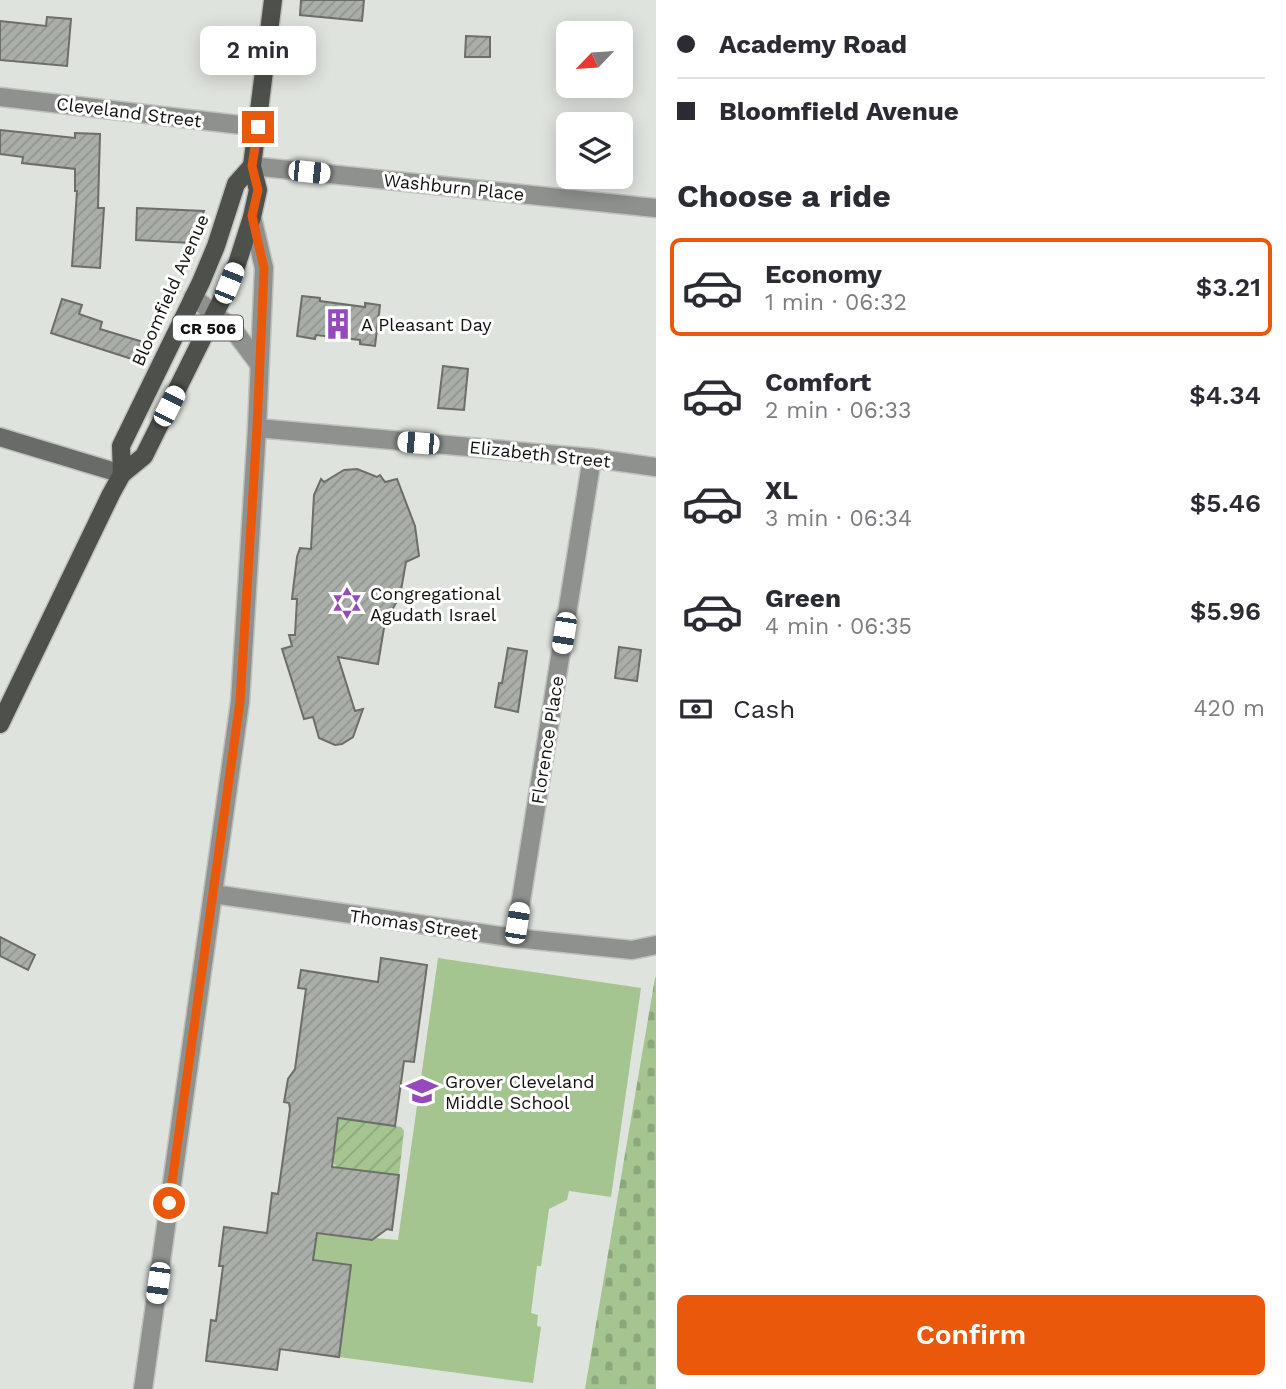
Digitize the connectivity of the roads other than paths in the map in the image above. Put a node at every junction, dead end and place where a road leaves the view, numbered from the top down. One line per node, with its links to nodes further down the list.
1 (273, 0): 3 (main road, Bloomfield Avenue / CR 506)
2 (0, 97): 3 (street, Cleveland Street)
3 (258, 127): 4 (main road, Bloomfield Avenue / CR 506)
4 (252, 166): 5 (street, Washburn Place); 6 (main road, Bloomfield Avenue / CR 506); 7 (main road, Bloomfield Avenue / CR 506)
5 (656, 208)
6 (252, 216): 8 (main road, Bloomfield Avenue / CR 506); 9 (street)
7 (193, 297): 8 (street); 14 (main road, Bloomfield Avenue / CR 506)
8 (215, 314): 9 (street); 14 (main road, Bloomfield Avenue / CR 506)
9 (259, 363): 10 (street)
10 (257, 428): 12 (street, Elizabeth Street); 16 (street)
11 (0, 437): 14 (main road)
12 (592, 458): 13 (street, Elizabeth Street); 17 (street, Florence Place)
13 (656, 467)
14 (122, 474): 15 (main road, Bloomfield Avenue / CR 506)
15 (2, 714)
16 (214, 894): 17 (street, Thomas Street); 19 (street)
17 (515, 938): 18 (street, Thomas Street)
18 (656, 945)
19 (143, 1389)

